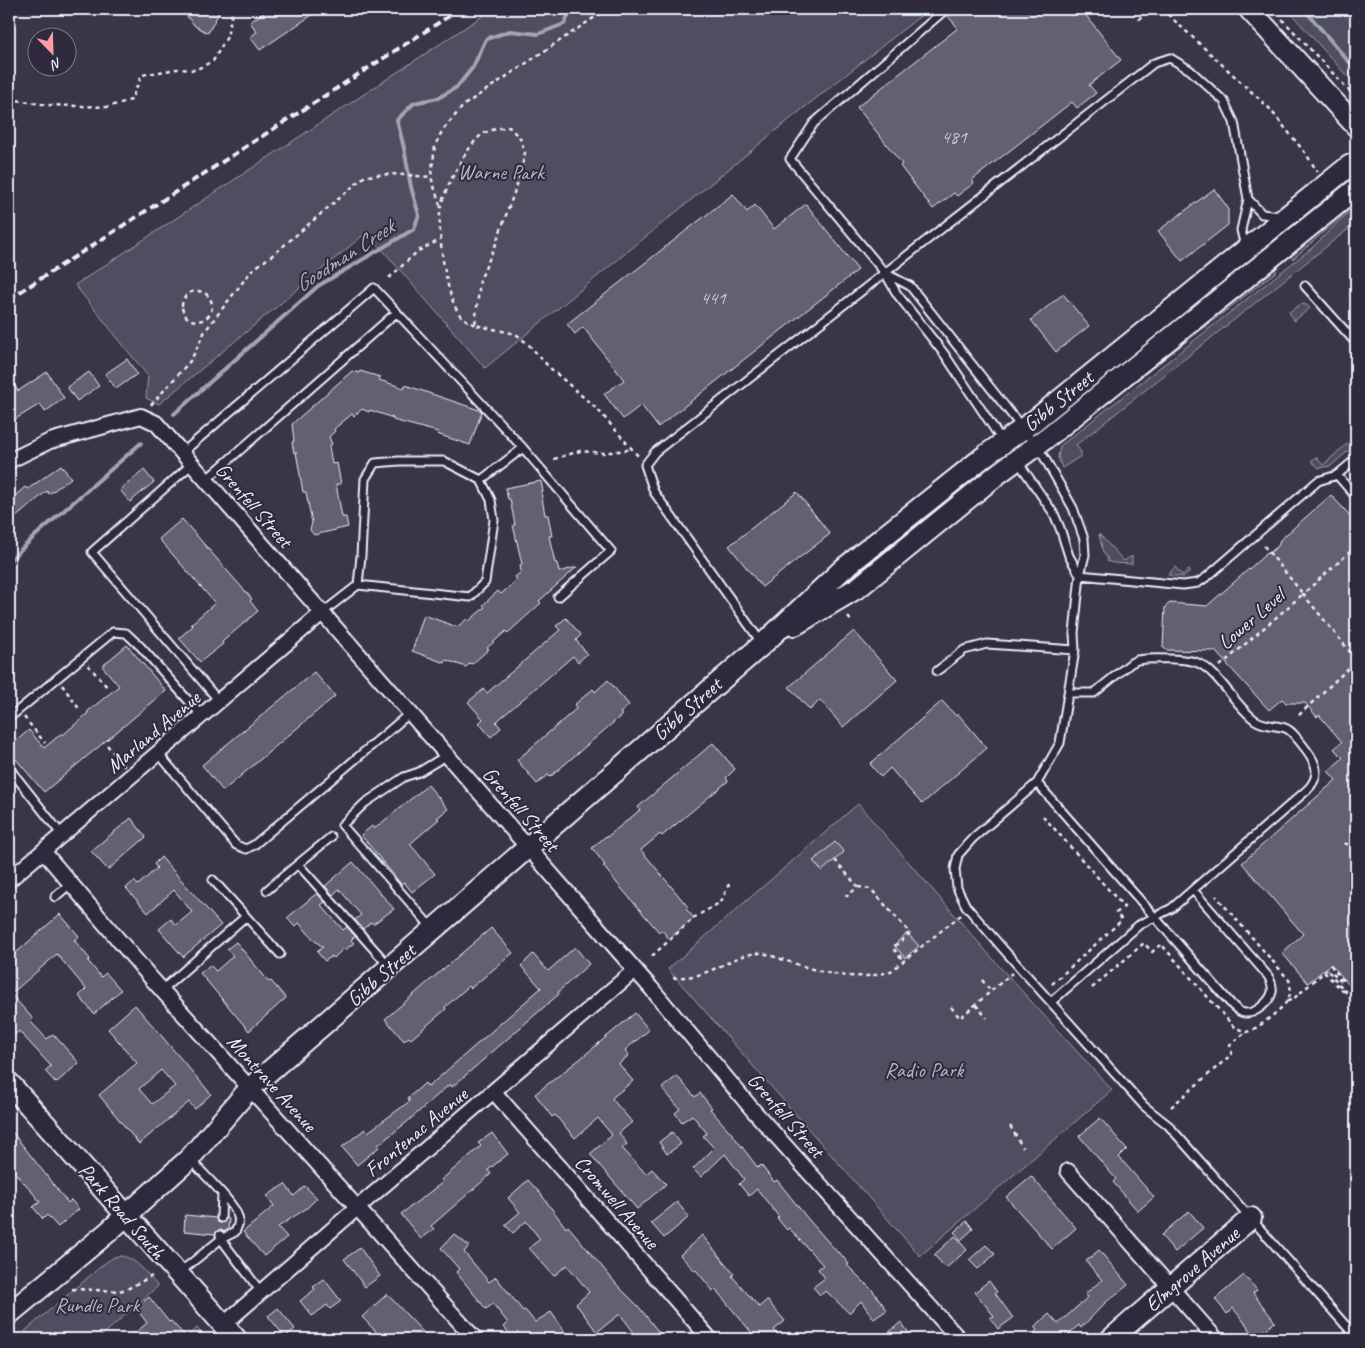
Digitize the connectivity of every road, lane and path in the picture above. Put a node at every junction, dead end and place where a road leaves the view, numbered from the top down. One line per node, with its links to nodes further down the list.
1 (233, 9): 10 (path)
2 (607, 9): 14 (path)
3 (946, 9): 21 (lane)
4 (1145, 9): 8 (path)
5 (1162, 9): 13 (path)
6 (1249, 9): 11 (main road)
7 (1279, 16): 9 (path)
8 (1139, 20)
9 (1356, 98)
10 (9, 99)
11 (1356, 126)
12 (1356, 163): 18 (main road, Gibb Street)
13 (1317, 171)
14 (431, 177): 17 (path); 26 (path)
15 (1356, 189): 31 (main road, Gibb Street)
16 (1248, 199): 18 (lane); 20 (lane); 21 (lane)
17 (441, 206): 19 (path); 27 (path)
18 (1285, 217): 20 (main road, Gibb Street)
19 (440, 240): 22 (path); 27 (path)
20 (1245, 250): 30 (main road, Gibb Street)
21 (885, 273): 30 (lane); 33 (lane); 52 (lane)
22 (389, 278)
23 (1305, 286): 28 (lane)
24 (210, 312): 24 (path); 26 (path)
25 (397, 312): 32 (lane); 34 (lane); 40 (lane)
26 (216, 317): 29 (path)
27 (476, 325): 35 (path)
28 (1356, 343)
29 (141, 416): 34 (street, Grenfell Street); 37 (street)
30 (1023, 429): 31 (lane); 33 (main road, Gibb Street)
31 (1036, 445): 33 (main road, Gibb Street); 45 (lane)
32 (523, 448): 41 (lane); 48 (lane)
33 (1010, 451): 45 (lane); 52 (main road, Gibb Street)
34 (182, 453): 38 (street, Grenfell Street)
35 (554, 459)
36 (1356, 459): 39 (lane)
37 (9, 460)
38 (192, 464): 40 (street, Grenfell Street); 61 (lane)
39 (1337, 475): 42 (lane); 45 (lane)
40 (206, 480): 49 (street, Grenfell Street)
41 (480, 480): 46 (lane); 46 (lane)
42 (1356, 497)
43 (1264, 546): 47 (path, Lower Level)
44 (1356, 555): 47 (path, Lower Level)
45 (1080, 575): 53 (lane)
46 (358, 585): 49 (lane)
47 (1303, 594): 55 (path, Lower Level); 56 (path, Lower Level)
48 (558, 597)
49 (322, 613): 61 (street, Marland Avenue); 64 (street, Grenfell Street)
50 (848, 617): 51 (path)
51 (852, 622)
52 (763, 644): 80 (main road, Gibb Street)
53 (1075, 650): 57 (lane); 60 (lane)
54 (82, 657): 58 (lane); 59 (path); 66 (lane)
55 (1356, 660): 65 (path, Lower Level)
56 (1218, 667)
57 (937, 671)
58 (57, 678): 62 (lane); 63 (path)
59 (108, 688)
60 (1069, 693): 74 (lane); 90 (lane)
61 (220, 701): 66 (street, Marland Avenue)
62 (18, 710): 67 (lane); 68 (path)
63 (80, 710)
64 (410, 713): 70 (lane); 71 (street, Grenfell Street)
65 (1299, 715)
66 (202, 716): 70 (street, Marland Avenue)
67 (9, 718)
68 (45, 743)
69 (106, 745): 73 (path)
70 (158, 753): 73 (street, Marland Avenue)
71 (447, 755): 80 (street, Grenfell Street); 97 (lane)
72 (9, 768): 76 (lane)
73 (132, 775): 76 (street, Marland Avenue)
74 (1036, 783): 96 (lane); 114 (lane)
75 (1043, 816): 108 (path)
76 (62, 835): 81 (street, Marland Avenue)
77 (331, 837): 83 (lane)
78 (1356, 839): 79 (path)
79 (1344, 844)
80 (528, 848): 97 (main road, Gibb Street); 102 (street, Grenfell Street)
81 (43, 851): 84 (street, Marland Avenue); 86 (street, Montrave Avenue)
82 (835, 860): 88 (path)
83 (298, 864): 89 (lane); 101 (lane)
84 (9, 880)
85 (213, 880): 95 (lane)
86 (71, 883): 93 (lane); 110 (street, Montrave Avenue)
87 (730, 884): 99 (path)
88 (858, 887): 91 (path); 100 (path)
89 (267, 890)
90 (1193, 890): 96 (lane); 96 (lane)
91 (846, 894)
92 (1216, 896): 105 (path)
93 (55, 897)
94 (961, 915): 100 (path)
95 (245, 917): 98 (lane); 110 (lane)
96 (1155, 917): 114 (lane)
97 (433, 930): 101 (main road, Gibb Street)
98 (280, 954)
99 (652, 956)
100 (903, 960): 106 (path)
101 (390, 967): 122 (main road, Gibb Street)
102 (635, 970): 123 (street, Frontenac Avenue); 145 (street, Grenfell Street)
103 (1324, 972): 112 (path); 112 (path); 113 (path)
104 (1013, 973): 111 (path)
105 (1286, 975)
106 (673, 978)
107 (982, 980): 111 (path)
108 (1050, 985)
109 (1092, 988): 119 (path)
110 (162, 990): 122 (street, Montrave Avenue)
111 (992, 991): 116 (path)
112 (1350, 998): 115 (path)
113 (1287, 1001)
114 (1051, 1002): 133 (lane)
115 (1356, 1003)
116 (976, 1005): 117 (path); 118 (path)
117 (951, 1007)
118 (987, 1018)
119 (1234, 1027)
120 (1246, 1032): 124 (path)
121 (9, 1083): 131 (main road, Park Road South)
122 (250, 1088): 127 (main road, Gibb Street); 130 (street, Montrave Avenue)
123 (494, 1092): 130 (street, Frontenac Avenue); 144 (street, Cromwell Avenue)
124 (1171, 1106)
125 (1010, 1126): 126 (path)
126 (1024, 1148)
127 (190, 1159): 129 (lane); 131 (main road, Gibb Street)
128 (1068, 1171): 137 (street)
129 (222, 1194): 132 (lane); 134 (lane)
130 (357, 1208): 139 (street, Frontenac Avenue); 143 (street, Montrave Avenue)
131 (127, 1215): 135 (main road, Park Road South); 140 (main road, Gibb Street)
132 (221, 1218)
133 (1251, 1218): 137 (main road, Elmgrove Avenue); 142 (lane)
134 (220, 1237): 135 (lane); 139 (lane)
135 (178, 1274): 141 (main road, Park Road South)
136 (152, 1276): 138 (path)
137 (1170, 1287): 146 (main road, Elmgrove Avenue); 147 (street)
138 (72, 1289)
139 (262, 1293): 141 (street, Frontenac Avenue)
140 (9, 1314)
141 (230, 1332)
142 (1356, 1337)
143 (475, 1339)
144 (710, 1339)
145 (959, 1339)
146 (1111, 1339)
147 (1216, 1339)

